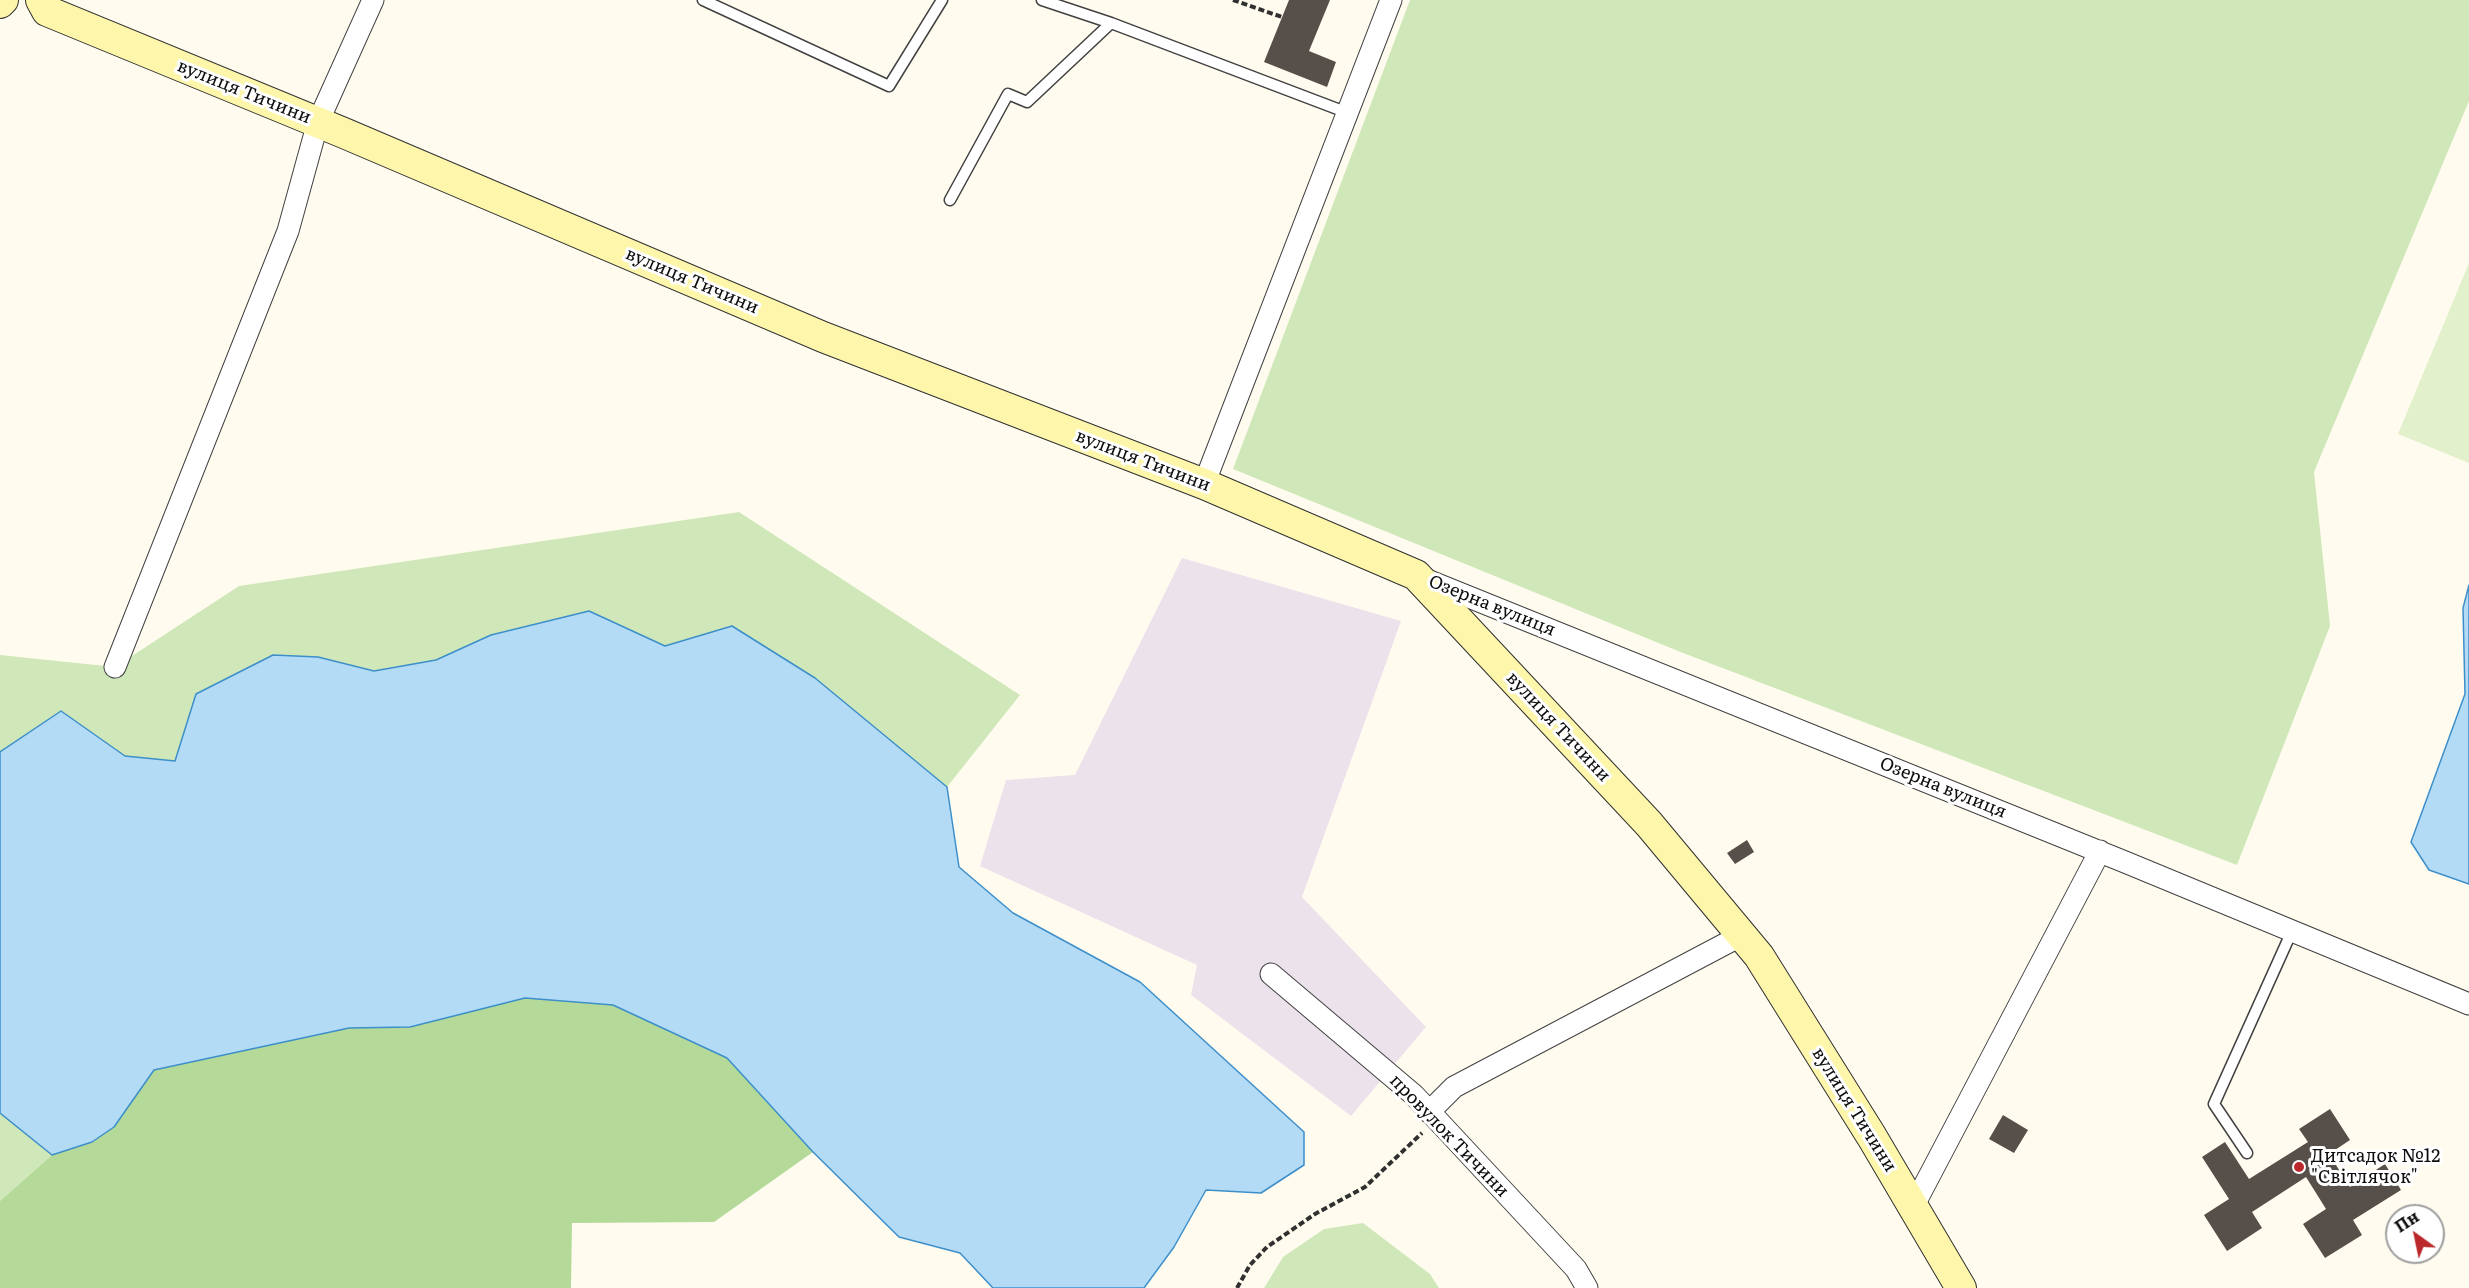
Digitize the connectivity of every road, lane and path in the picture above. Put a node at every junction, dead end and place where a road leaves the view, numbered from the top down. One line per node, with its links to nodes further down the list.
1 (41, 0): 11 (street, вулиця Тичини)
2 (373, 0): 11 (street)
3 (703, 0): 4 (lane)
4 (942, 0)
5 (1042, 0): 9 (lane)
6 (1233, 0): 8 (path)
7 (1391, 0): 10 (street)
8 (1282, 17)
9 (1111, 23): 10 (lane); 12 (lane)
10 (1348, 113): 13 (street)
11 (318, 122): 13 (street, вулиця Тичини); 15 (street)
12 (950, 200)
13 (1204, 484): 14 (street, вулиця Тичини)
14 (1416, 575): 16 (street, Озерна вулиця); 18 (street, вулиця Тичини)
15 (116, 667)
16 (2100, 851): 17 (street, Озерна вулиця); 23 (street)
17 (2292, 931): 20 (street, Озерна вулиця); 22 (lane)
18 (1742, 935): 21 (street); 23 (street, вулиця Тичини)
19 (1271, 974): 21 (street, провулок Тичини)
20 (2469, 1004)
21 (1429, 1112): 24 (path); 25 (street, провулок Тичини)
22 (2247, 1153)
23 (1913, 1207): 26 (street, вулиця Тичини)
24 (1237, 1288)
25 (1587, 1288)
26 (1961, 1288)

